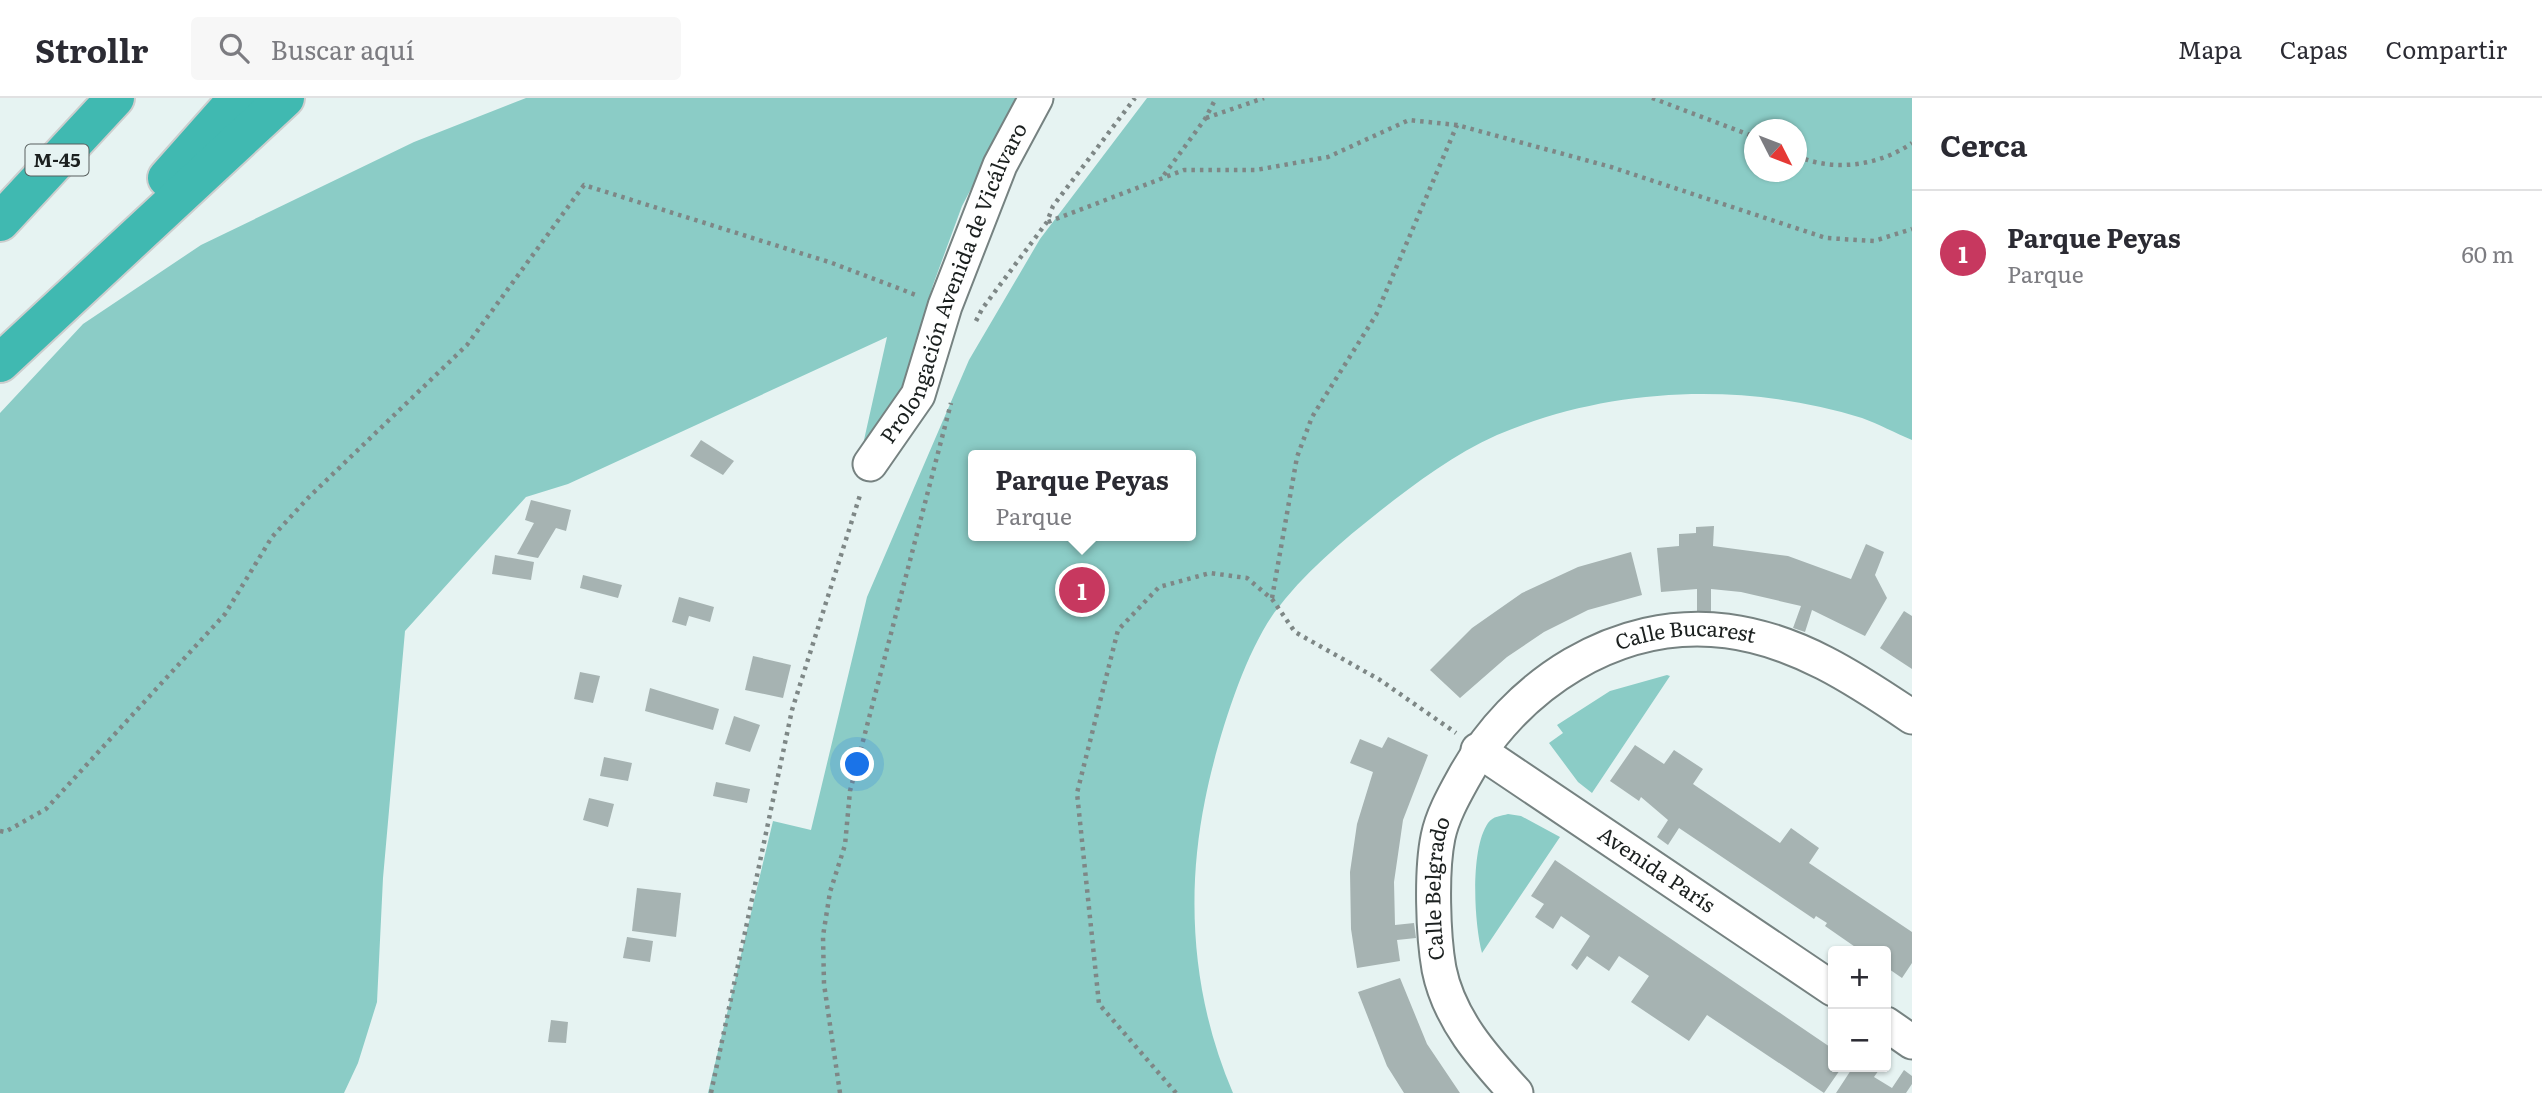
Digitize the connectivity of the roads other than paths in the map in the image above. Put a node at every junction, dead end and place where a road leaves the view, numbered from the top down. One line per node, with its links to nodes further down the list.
1 (115, 98): 5 (highway, M-45)
2 (238, 98): 6 (highway)
3 (285, 98): 6 (highway)
4 (1036, 98): 7 (street, Prolongación Avenida de Vicálvaro)
5 (0, 222)
6 (0, 362)
7 (870, 464)
8 (1912, 718): 9 (street, Calle Bucarest)
9 (1472, 745): 10 (street, Avenida París); 13 (street, Calle Belgrado)
10 (1828, 986)
11 (1891, 1027): 12 (street)
12 (1912, 1042)
13 (1516, 1093)

